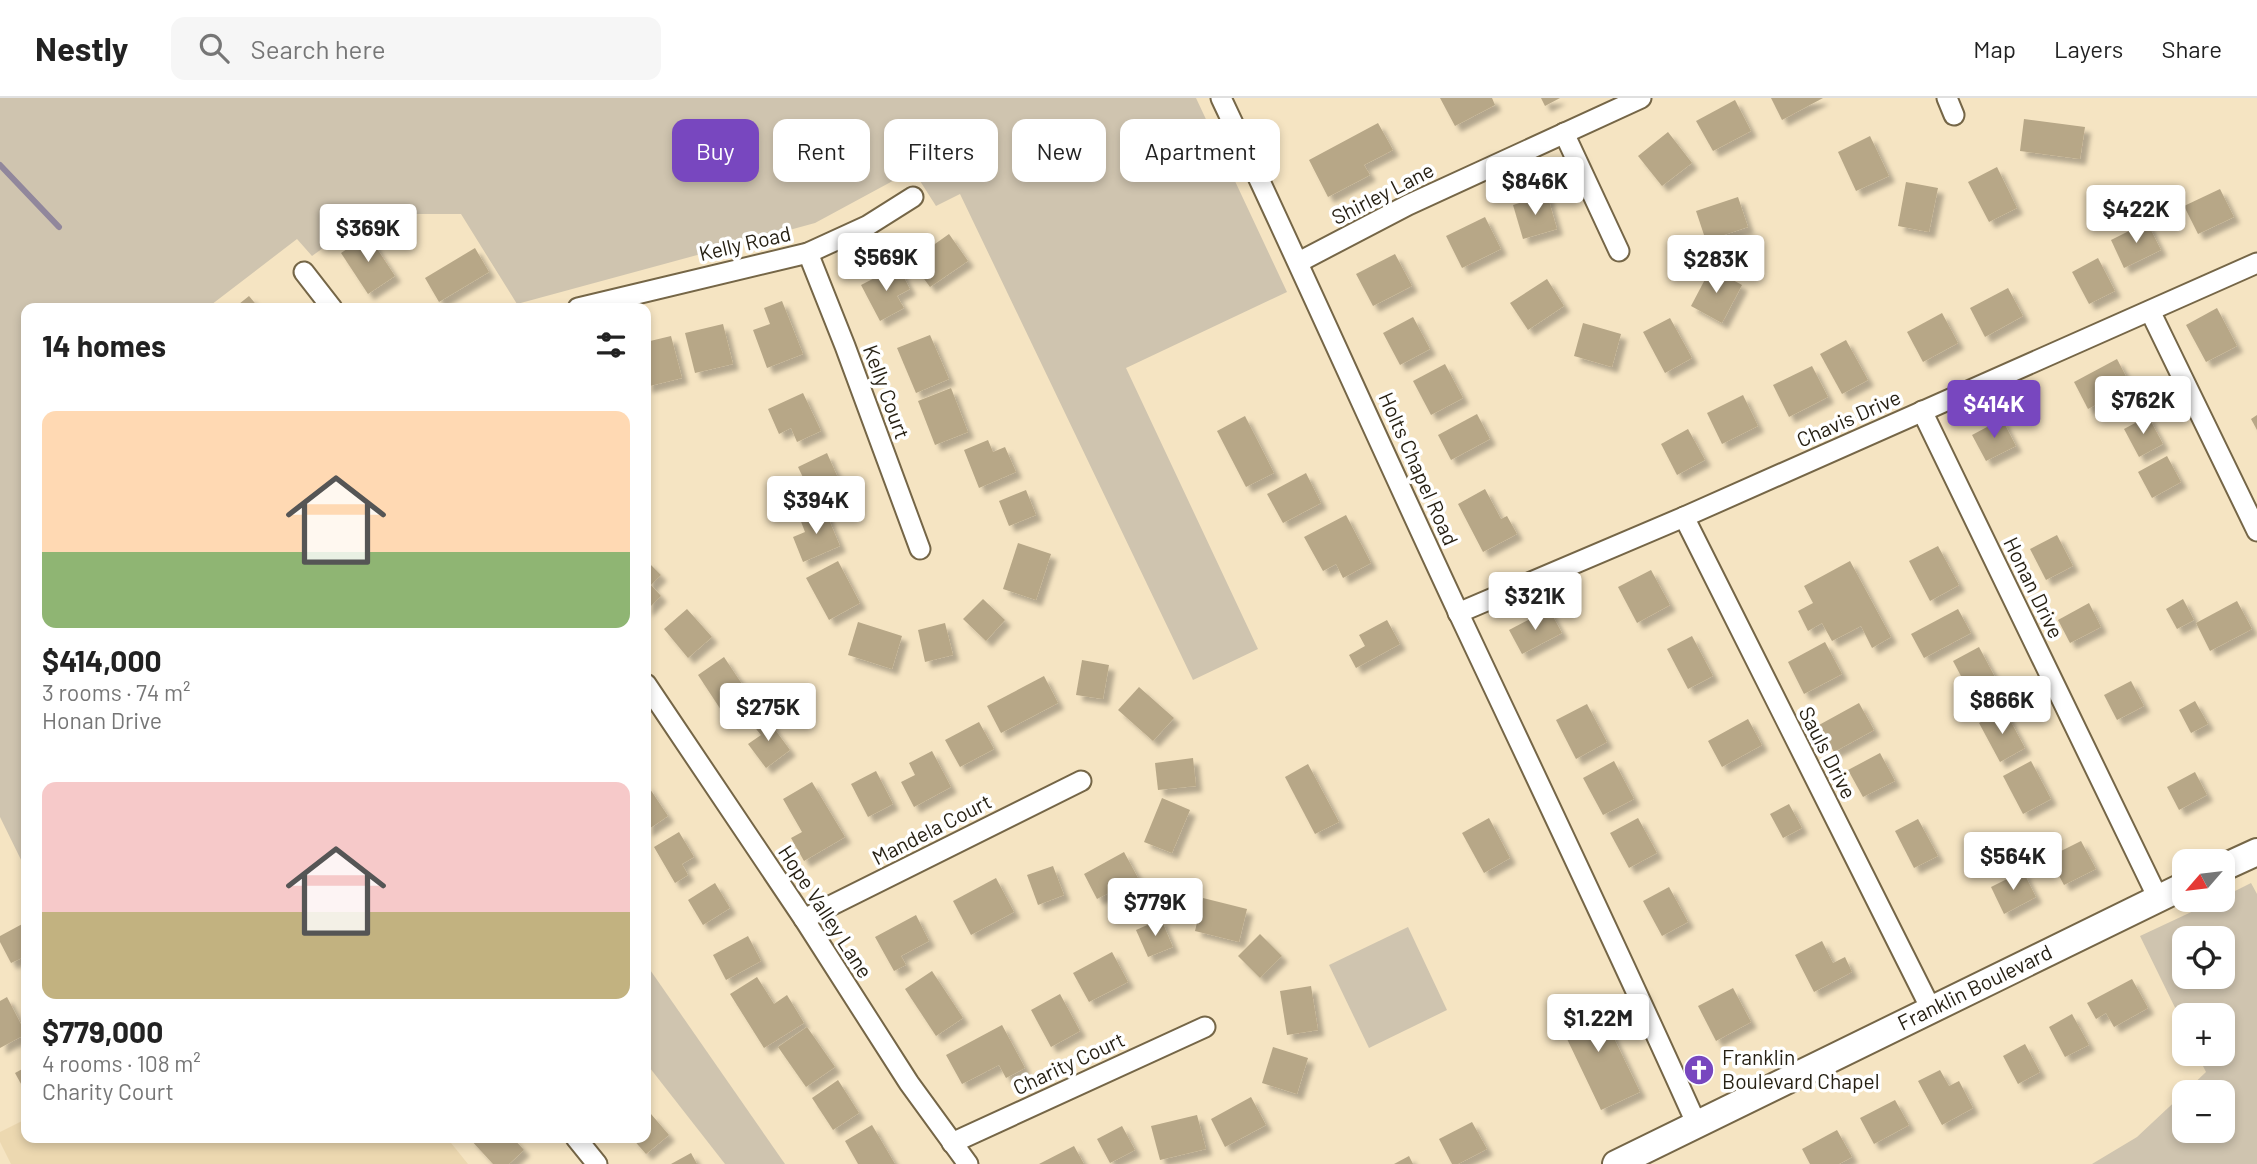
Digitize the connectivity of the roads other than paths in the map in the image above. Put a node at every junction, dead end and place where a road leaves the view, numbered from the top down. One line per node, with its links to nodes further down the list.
1 (1221, 98): 7 (street, Holts Chapel Road)
2 (1641, 98): 3 (street, Shirley Lane)
3 (1564, 133): 5 (street); 7 (street, Shirley Lane)
4 (913, 197): 6 (street, Kelly Road)
5 (1619, 251)
6 (808, 253): 11 (street, Kelly Road); 16 (street, Kelly Court)
7 (1299, 262): 17 (street, Holts Chapel Road)
8 (2257, 263): 12 (street, Chavis Drive)
9 (304, 272): 10 (street)
10 (328, 303)
11 (599, 303)
12 (2150, 311): 13 (street, Chavis Drive); 15 (street)
13 (1922, 411): 14 (street, Chavis Drive); 23 (street, Honan Drive)
14 (1684, 517): 17 (street, Chavis Drive); 25 (street, Sauls Drive)
15 (2257, 531)
16 (920, 549)
17 (1458, 613): 27 (street, Holts Chapel Road)
18 (651, 691): 24 (street, Hope Valley Lane)
19 (1081, 781): 24 (street, Mandela Court)
20 (2257, 852): 21 (street)
21 (2235, 862)
22 (2172, 892): 23 (street, Franklin Boulevard)
23 (2158, 898): 25 (street, Franklin Boulevard)
24 (804, 919): 29 (street, Hope Valley Lane)
25 (1931, 1009): 27 (street, Franklin Boulevard)
26 (1205, 1027): 29 (street, Charity Court)
27 (1697, 1125): 32 (street, Franklin Boulevard)
28 (580, 1143): 30 (street)
29 (952, 1143): 31 (street, Hope Valley Lane)
30 (597, 1164)
31 (968, 1164)
32 (1616, 1164)

